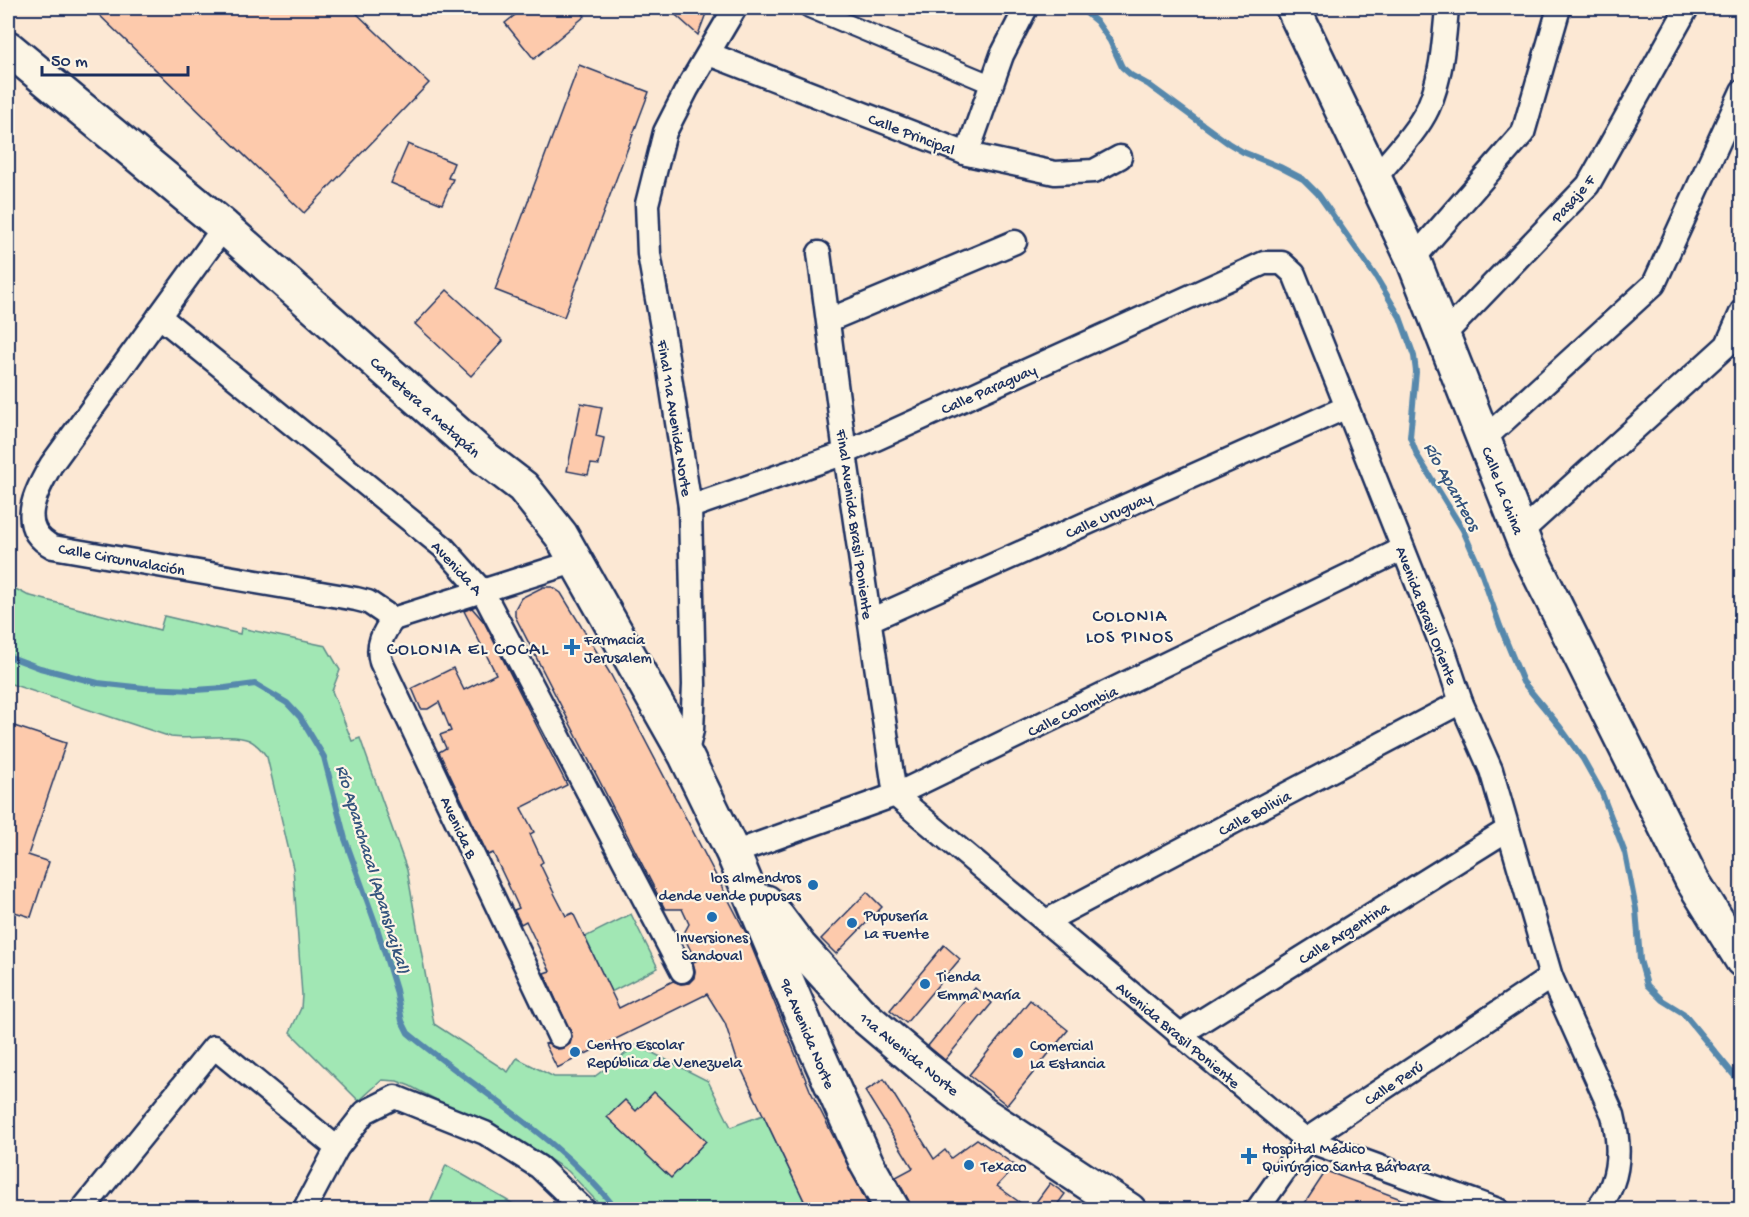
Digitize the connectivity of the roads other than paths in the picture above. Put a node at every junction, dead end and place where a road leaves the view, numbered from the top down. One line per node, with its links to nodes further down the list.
1 (735, 8): 9 (street, Final 11a Avenida Norte)
2 (809, 8): 10 (street)
3 (1026, 8): 10 (street)
4 (1293, 8): 14 (main road, Calle La China)
5 (1447, 8): 14 (street)
6 (1559, 8): 18 (street)
7 (1686, 8): 23 (street, Pasaje F)
8 (8, 48): 15 (main road, Carretera a Metapán)
9 (709, 54): 12 (street, Calle Principal); 27 (street, Final 11a Avenida Norte)
10 (991, 84): 12 (street)
11 (1742, 92): 25 (street)
12 (967, 154): 13 (street, Calle Principal)
13 (1120, 157)
14 (1375, 178): 18 (main road, Calle La China)
15 (224, 227): 21 (street, Calle Circunvalación); 30 (main road, Carretera a Metapán)
16 (1015, 242): 22 (street)
17 (819, 253): 22 (street, Final Avenida Brasil Poniente)
18 (1413, 259): 23 (main road, Calle La China)
19 (1282, 263): 24 (street, Avenida Brasil Oriente); 26 (street, Calle Paraguay)
20 (1742, 311): 28 (street)
21 (159, 316): 31 (street, Avenida A); 32 (street, Calle Circunvalación)
22 (829, 320): 26 (street, Final Avenida Brasil Poniente)
23 (1444, 335): 25 (main road, Calle La China)
24 (1347, 407): 29 (street, Avenida Brasil Oriente); 33 (street, Calle Uruguay)
25 (1484, 439): 28 (main road, Calle La China)
26 (845, 453): 27 (street, Calle Paraguay); 33 (street, Final Avenida Brasil Poniente)
27 (690, 507): 35 (street, Final 11a Avenida Norte)
28 (1521, 532): 40 (main road, Calle La China)
29 (1403, 549): 34 (street, Avenida Brasil Oriente); 36 (street, Calle Colombia)
30 (578, 561): 31 (street); 35 (main road, Carretera a Metapán)
31 (483, 592): 32 (street); 41 (street, Avenida A)
32 (393, 619): 45 (street, Avenida B)
33 (870, 620): 36 (street, Final Avenida Brasil Poniente)
34 (1461, 702): 37 (street, Avenida Brasil Oriente); 39 (street, Calle Bolivia)
35 (687, 756): 38 (main road, Carretera a Metapán)
36 (895, 795): 38 (street, Calle Colombia); 39 (street, Avenida Brasil Poniente)
37 (1508, 830): 42 (street, Avenida Brasil Oriente); 44 (street, Calle Argentina)
38 (733, 853): 43 (main road, 11a Avenida Norte); 46 (main road, 9a Avenida Norte)
39 (1046, 921): 44 (street, Avenida Brasil Poniente)
40 (1742, 960)
41 (682, 971)
42 (1551, 977): 47 (street, Calle Perú); 56 (street)
43 (859, 1012): 46 (main road); 53 (main road, 11a Avenida Norte)
44 (1179, 1035): 47 (street, Avenida Brasil Poniente)
45 (559, 1036)
46 (814, 1045): 52 (main road, 9a Avenida Norte)
47 (1306, 1140): 54 (street, Calle Perú); 55 (street, Avenida Brasil Poniente)
48 (337, 1148): 49 (street); 50 (street); 51 (street)
49 (82, 1209)
50 (304, 1209)
51 (584, 1209)
52 (893, 1209)
53 (1129, 1209)
54 (1257, 1209)
55 (1498, 1209)
56 (1596, 1209)

